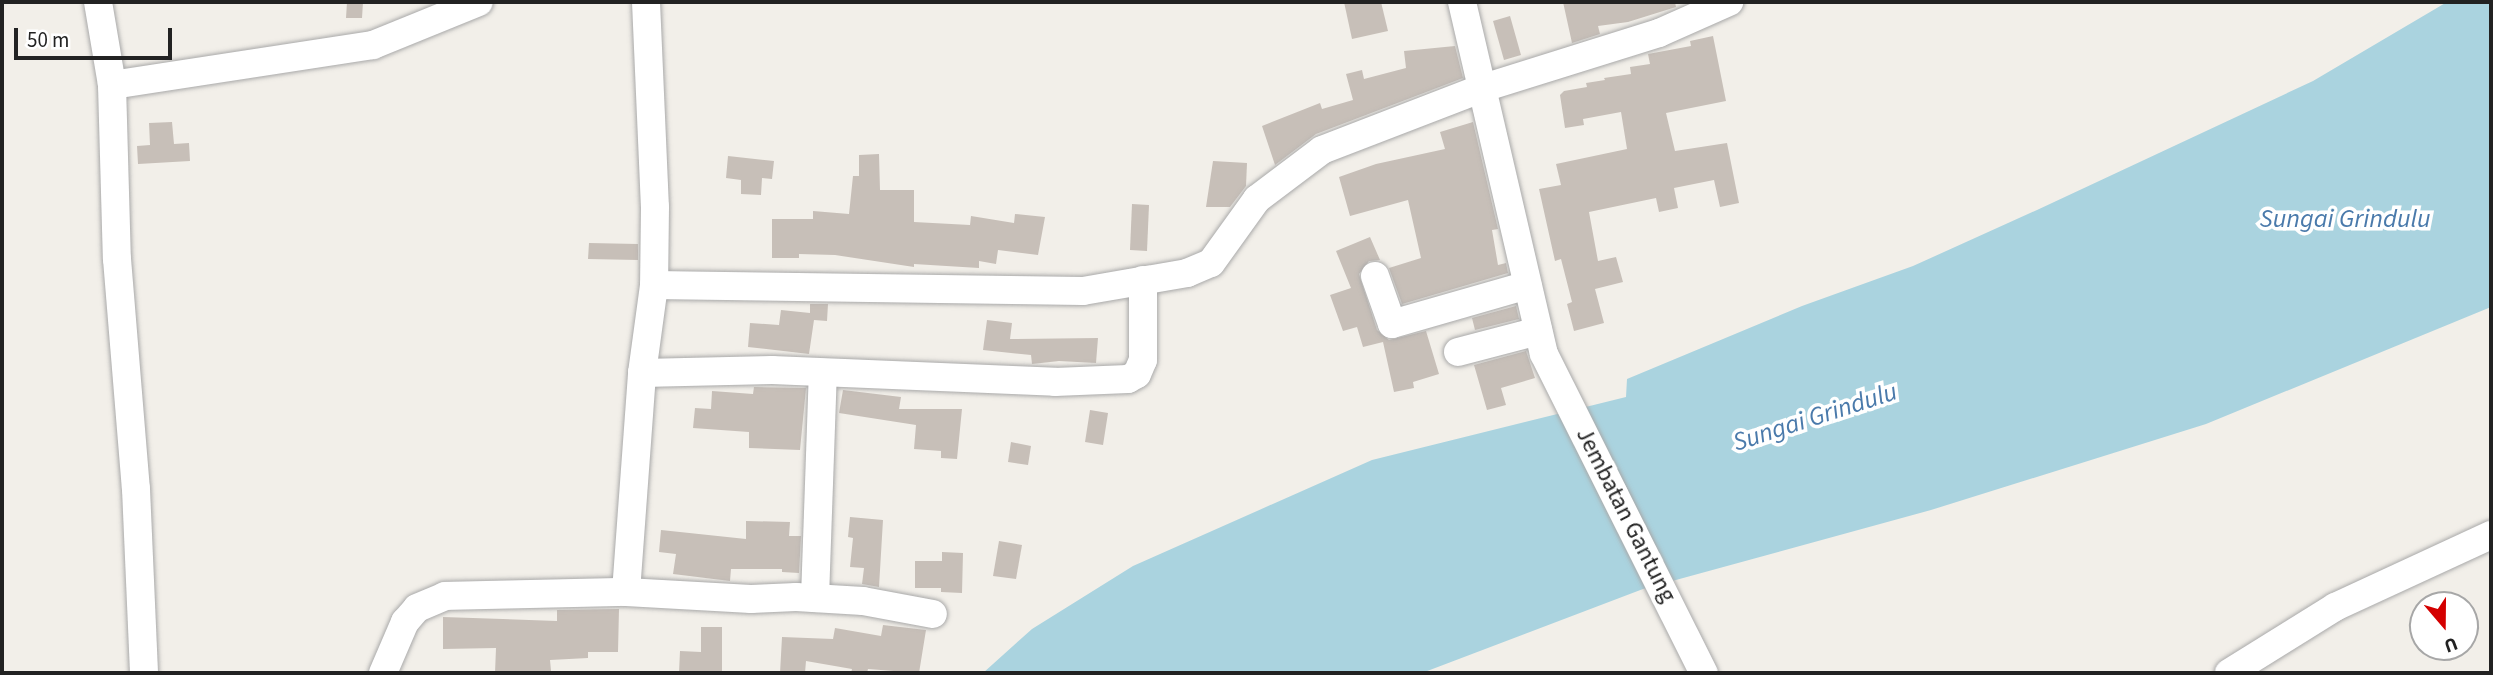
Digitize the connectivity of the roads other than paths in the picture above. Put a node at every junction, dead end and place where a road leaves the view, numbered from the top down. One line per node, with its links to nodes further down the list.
1 (98, 2): 6 (street)
2 (480, 2): 6 (street)
3 (646, 2): 10 (street)
4 (1462, 2): 7 (street, Jembatan Gantung)
5 (1729, 2): 7 (street)
6 (112, 85): 21 (street)
7 (1480, 89): 9 (street); 11 (street, Jembatan Gantung)
8 (1375, 276): 11 (street)
9 (1143, 280): 10 (street); 15 (street)
10 (654, 285): 14 (street)
11 (1528, 285): 12 (street, Jembatan Gantung)
12 (1538, 331): 13 (street); 20 (street, Jembatan Gantung)
13 (1458, 352)
14 (642, 373): 15 (street); 17 (street)
15 (823, 373): 18 (street)
16 (2491, 535): 23 (street)
17 (626, 592): 18 (street); 22 (street)
18 (815, 598): 19 (street)
19 (933, 614)
20 (1700, 662)
21 (144, 673)
22 (383, 673)
23 (2229, 673)

